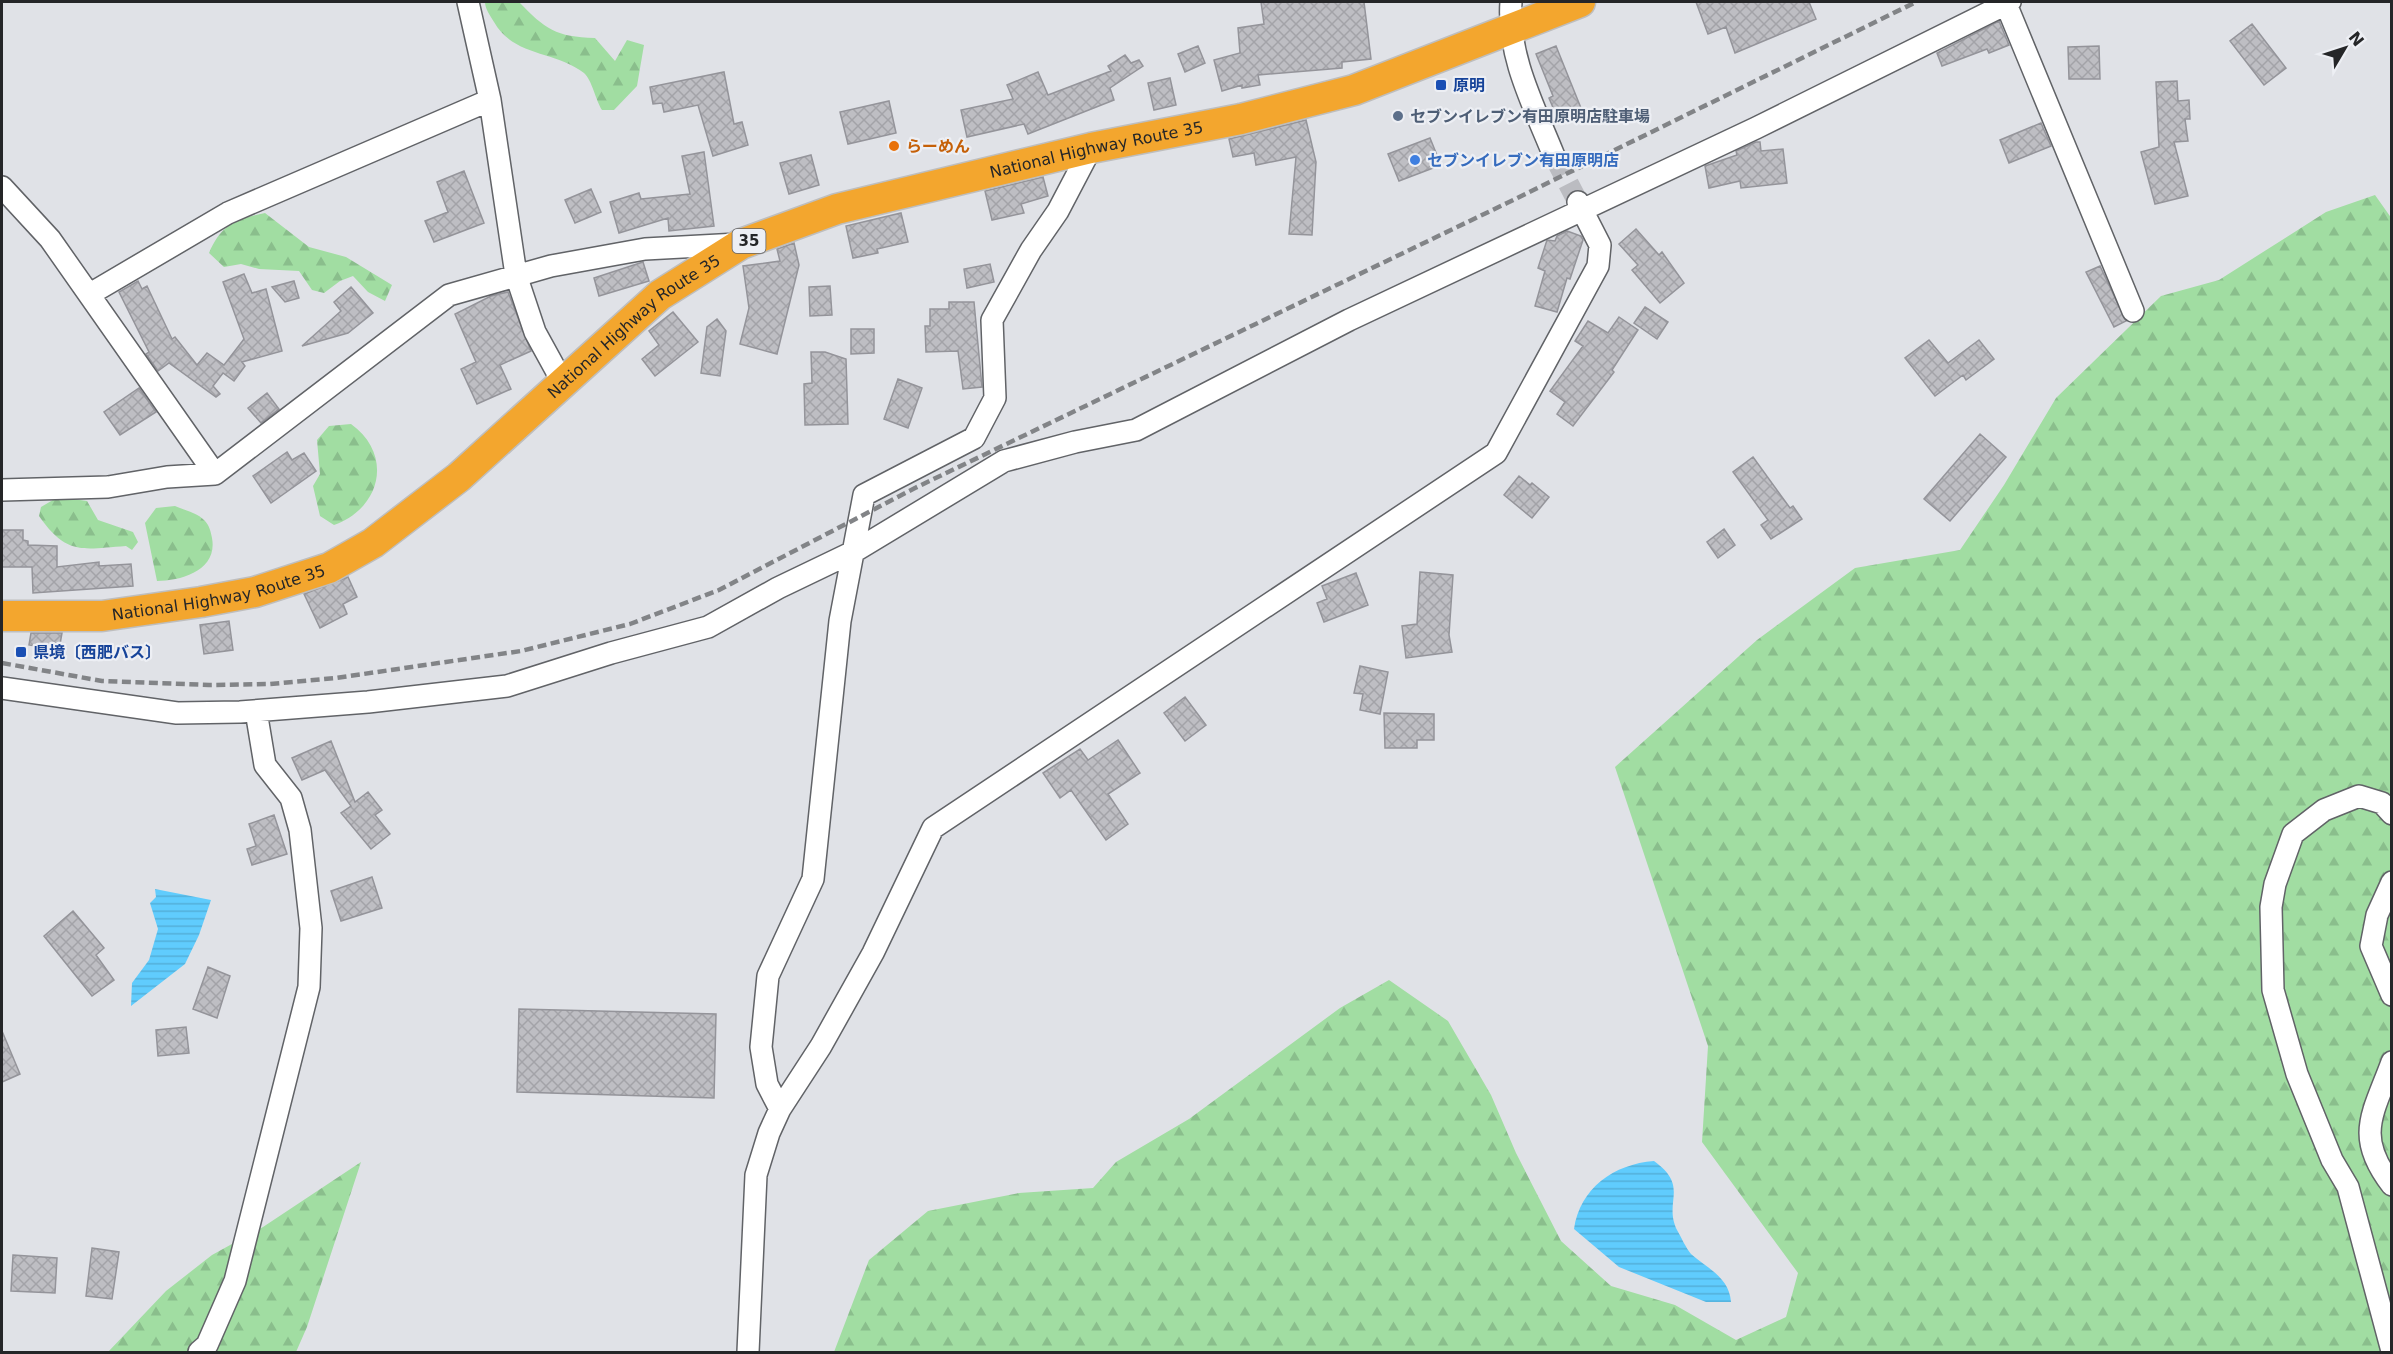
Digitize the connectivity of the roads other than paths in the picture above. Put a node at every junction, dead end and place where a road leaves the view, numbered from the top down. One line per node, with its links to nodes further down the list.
1 (468, 2): 5 (street)
2 (1580, 2): 4 (highway, National Highway Route 35 / 35)
3 (2008, 3): 9 (street); 13 (street)
4 (1510, 15): 6 (highway, National Highway Route 35 / 35); 7 (street)
5 (490, 100): 11 (street); 12 (street)
6 (1091, 148): 10 (highway, National Highway Route 35 / 35); 17 (street)
7 (1554, 156)
8 (2, 187): 12 (street)
9 (1580, 207): 17 (street); 25 (street)
10 (741, 244): 11 (street); 14 (highway, National Highway Route 35 / 35)
11 (516, 275): 14 (street); 15 (street)
12 (90, 294): 15 (street)
13 (2133, 311)
14 (564, 383): 18 (highway, National Highway Route 35 / 35)
15 (215, 474): 16 (street)
16 (2, 490)
17 (855, 551): 20 (street); 25 (street)
18 (2, 616)
19 (2, 688): 20 (street)
20 (256, 711): 28 (street)
21 (2391, 814): 27 (street)
22 (2391, 882): 23 (street)
23 (2391, 995)
24 (2391, 1062): 26 (street)
25 (780, 1109): 29 (street)
26 (2391, 1185)
27 (2391, 1351)
28 (199, 1353)
29 (748, 1353)

